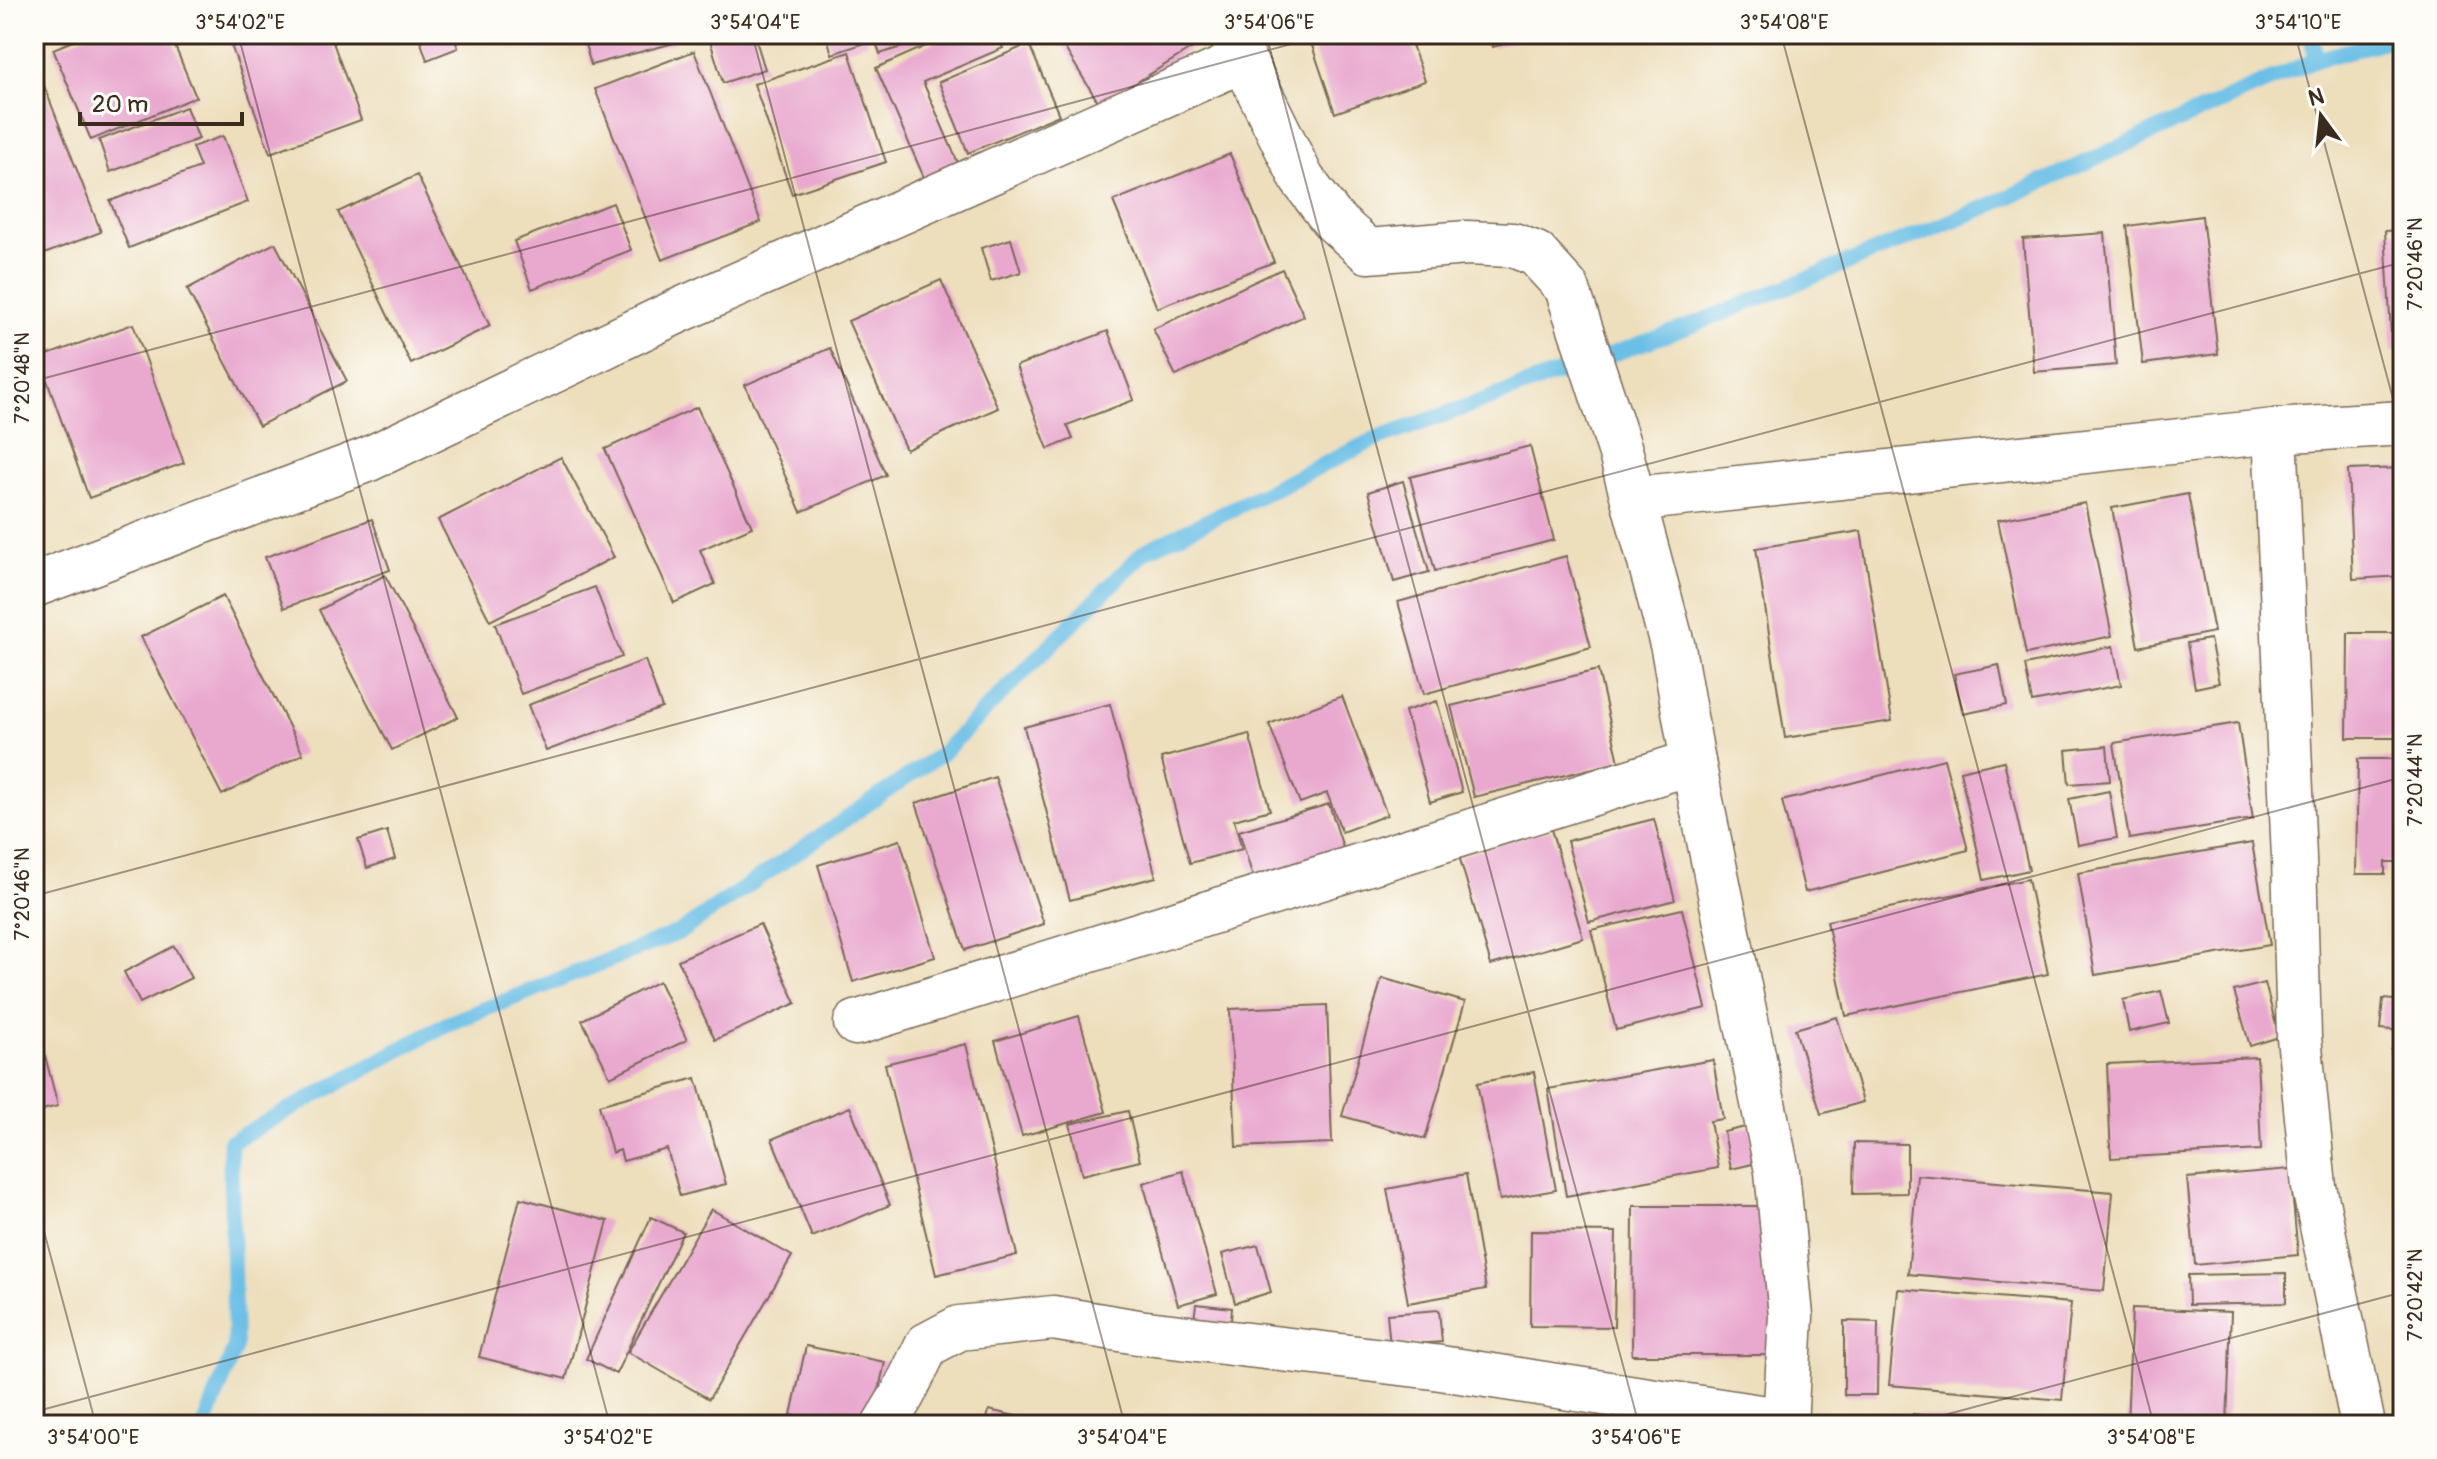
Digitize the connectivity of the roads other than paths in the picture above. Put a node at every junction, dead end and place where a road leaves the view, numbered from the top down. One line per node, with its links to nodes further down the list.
1 (1237, 47): 4 (street); 5 (street)
2 (2403, 423): 3 (street)
3 (2275, 431): 4 (street); 10 (street)
4 (1634, 499): 6 (street)
5 (34, 585)
6 (1693, 762): 7 (street); 8 (street)
7 (856, 1023)
8 (1785, 1423): 9 (street)
9 (884, 1425)
10 (2363, 1425)

